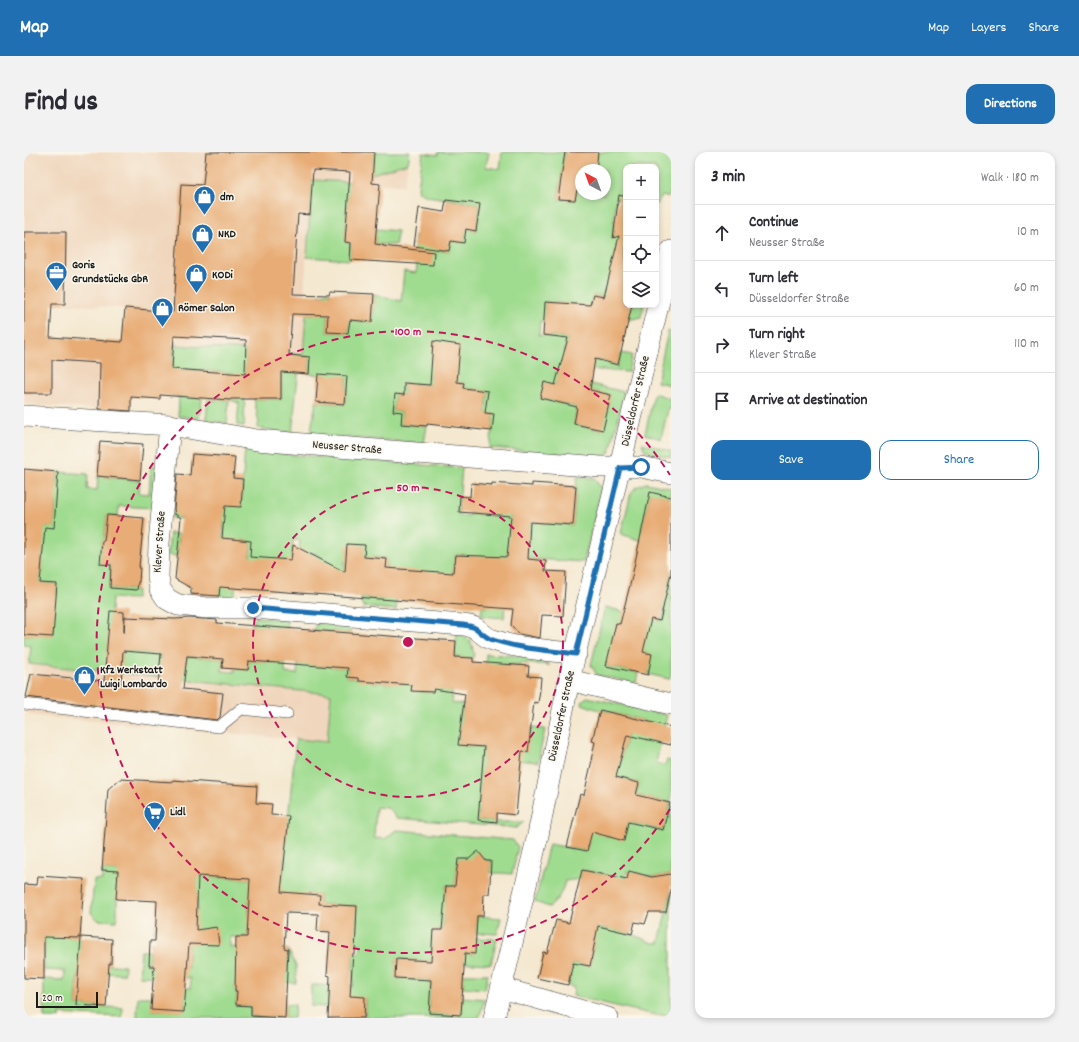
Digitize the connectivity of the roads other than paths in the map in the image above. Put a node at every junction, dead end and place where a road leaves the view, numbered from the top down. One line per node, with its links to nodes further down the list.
1 (671, 251): 4 (street, Düsseldorfer Straße)
2 (24, 416): 3 (street, Neusser Straße)
3 (170, 425): 4 (street, Neusser Straße); 6 (street, Klever Straße)
4 (620, 468): 5 (street, Neusser Straße); 6 (street, Düsseldorfer Straße)
5 (671, 472)
6 (576, 654): 7 (street, Düsseldorfer Straße)
7 (569, 680): 9 (street); 11 (street, Düsseldorfer Straße)
8 (24, 704): 10 (lane)
9 (671, 704)
10 (287, 714)
11 (501, 988): 12 (street, Düsseldorfer Straße); 13 (street)
12 (494, 1018)
13 (608, 1018)

